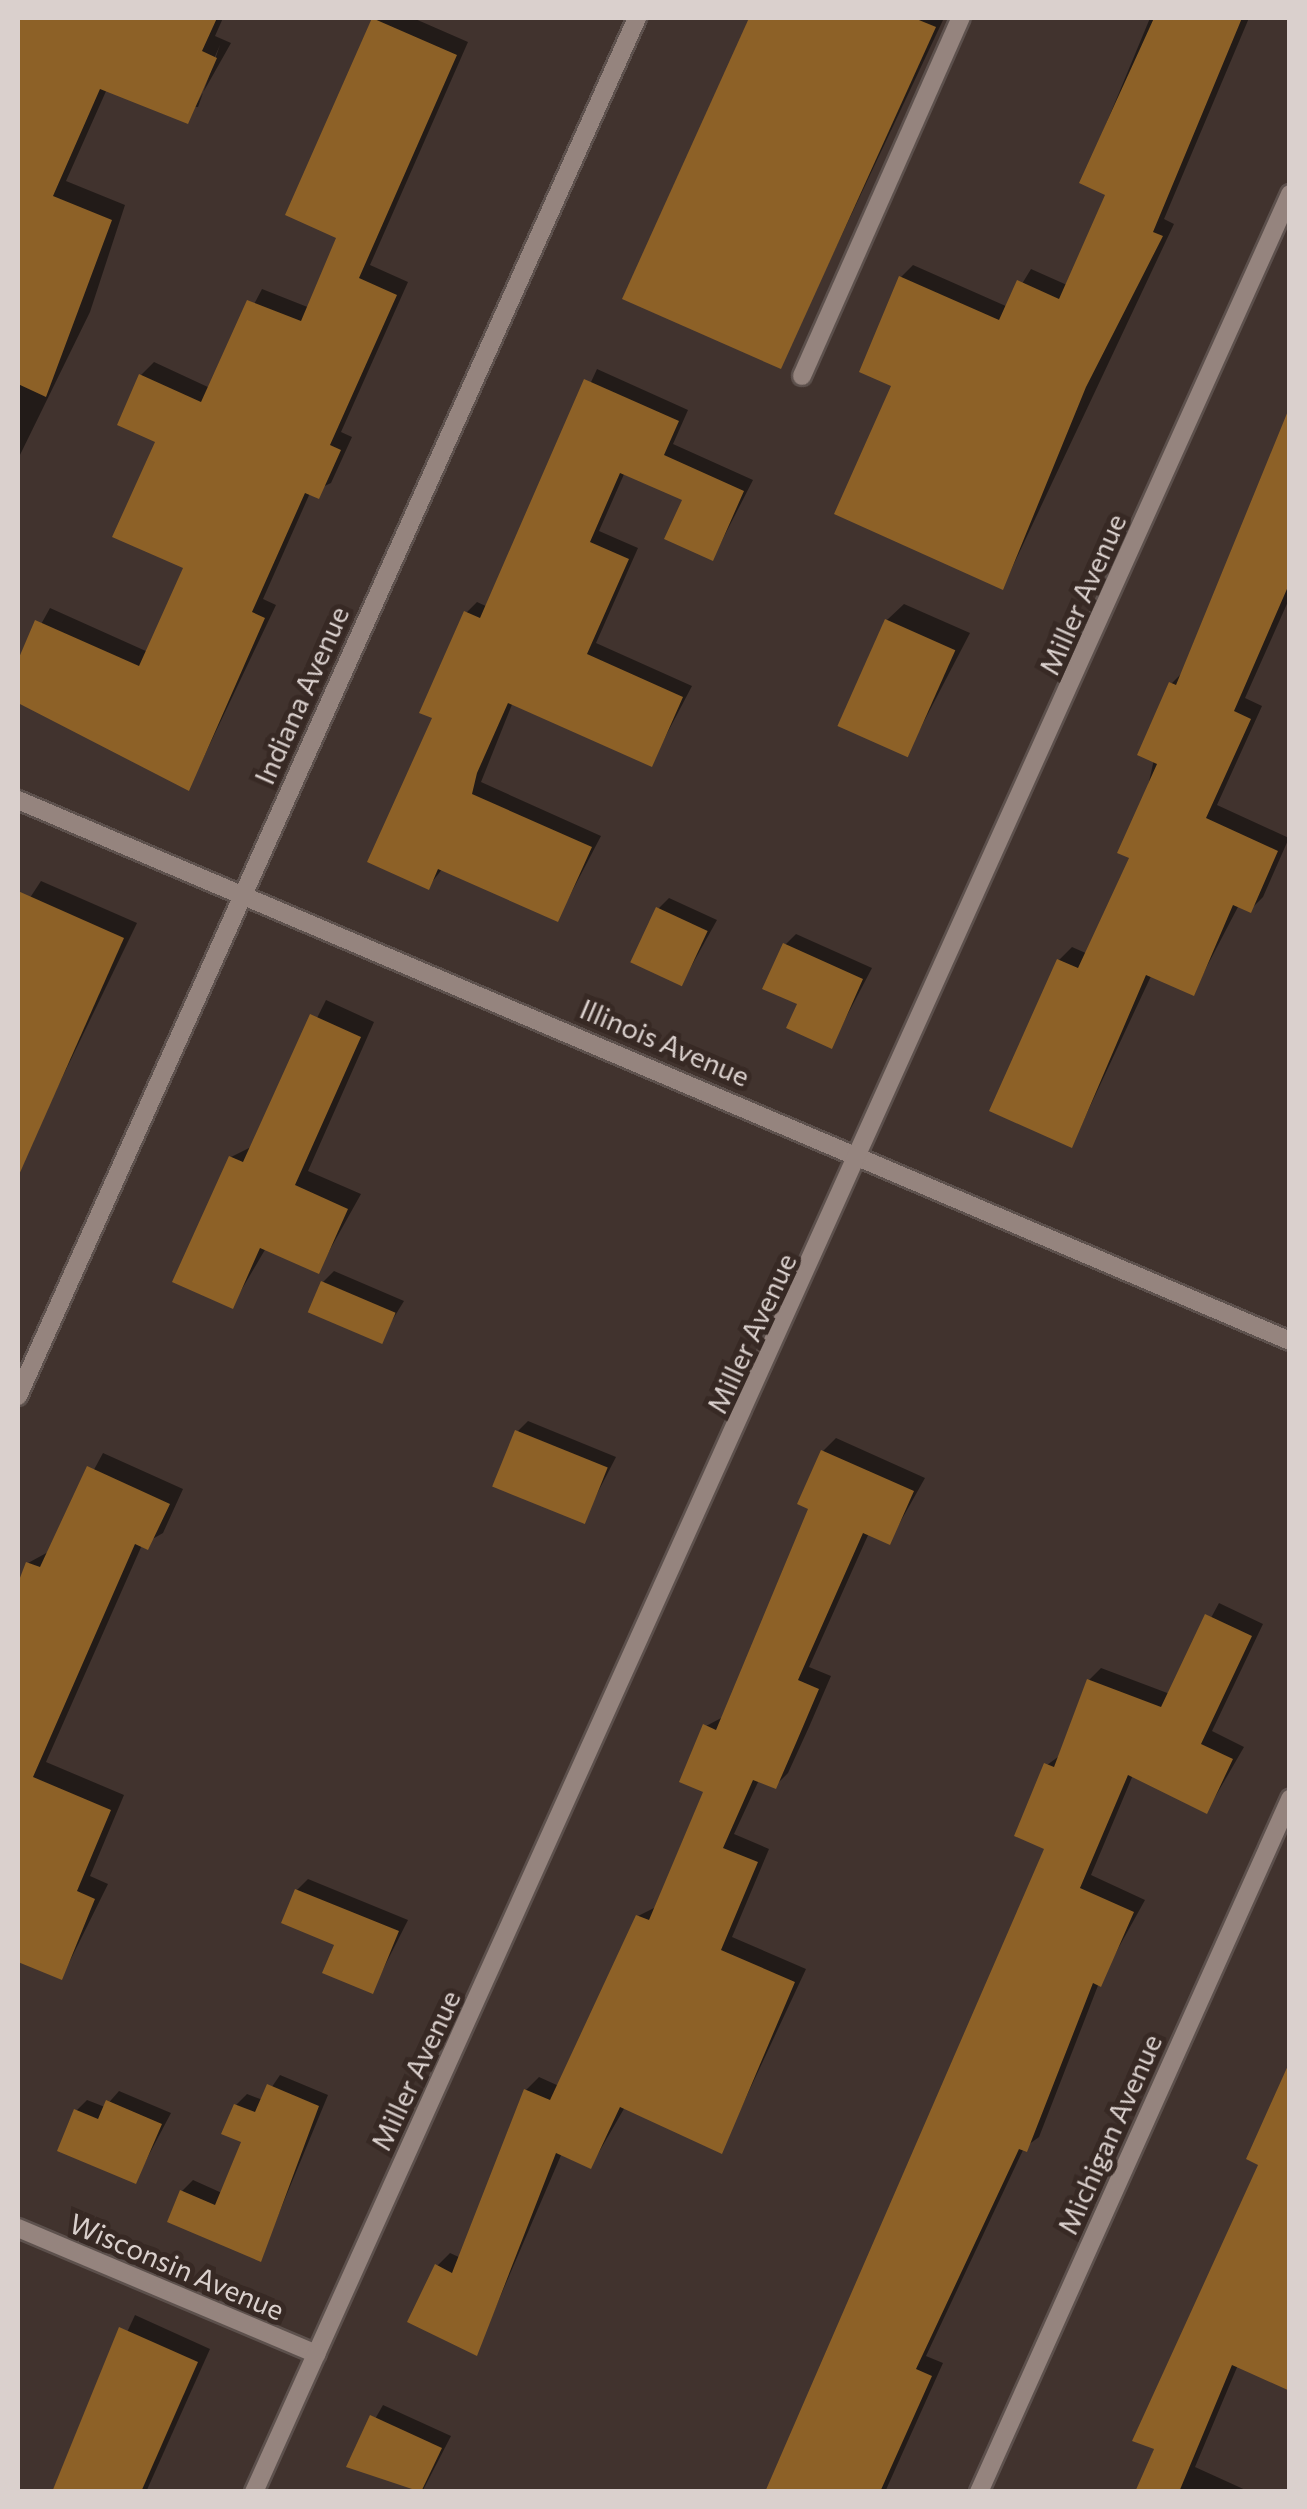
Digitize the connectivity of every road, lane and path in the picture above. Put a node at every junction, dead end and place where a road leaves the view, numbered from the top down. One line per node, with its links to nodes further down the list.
1 (637, 18): 6 (street, Indiana Avenue)
2 (961, 18): 4 (street)
3 (1290, 194): 7 (street, Miller Avenue)
4 (802, 376)
5 (18, 800): 6 (street, Illinois Avenue)
6 (241, 896): 7 (street, Illinois Avenue); 9 (street, Indiana Avenue)
7 (863, 1153): 8 (street, Illinois Avenue); 12 (street, Miller Avenue)
8 (1290, 1340)
9 (18, 1396)
10 (1290, 1799): 14 (street, Michigan Avenue)
11 (18, 2228): 12 (street, Wisconsin Avenue)
12 (316, 2354): 13 (street, Miller Avenue)
13 (254, 2492)
14 (979, 2492)

